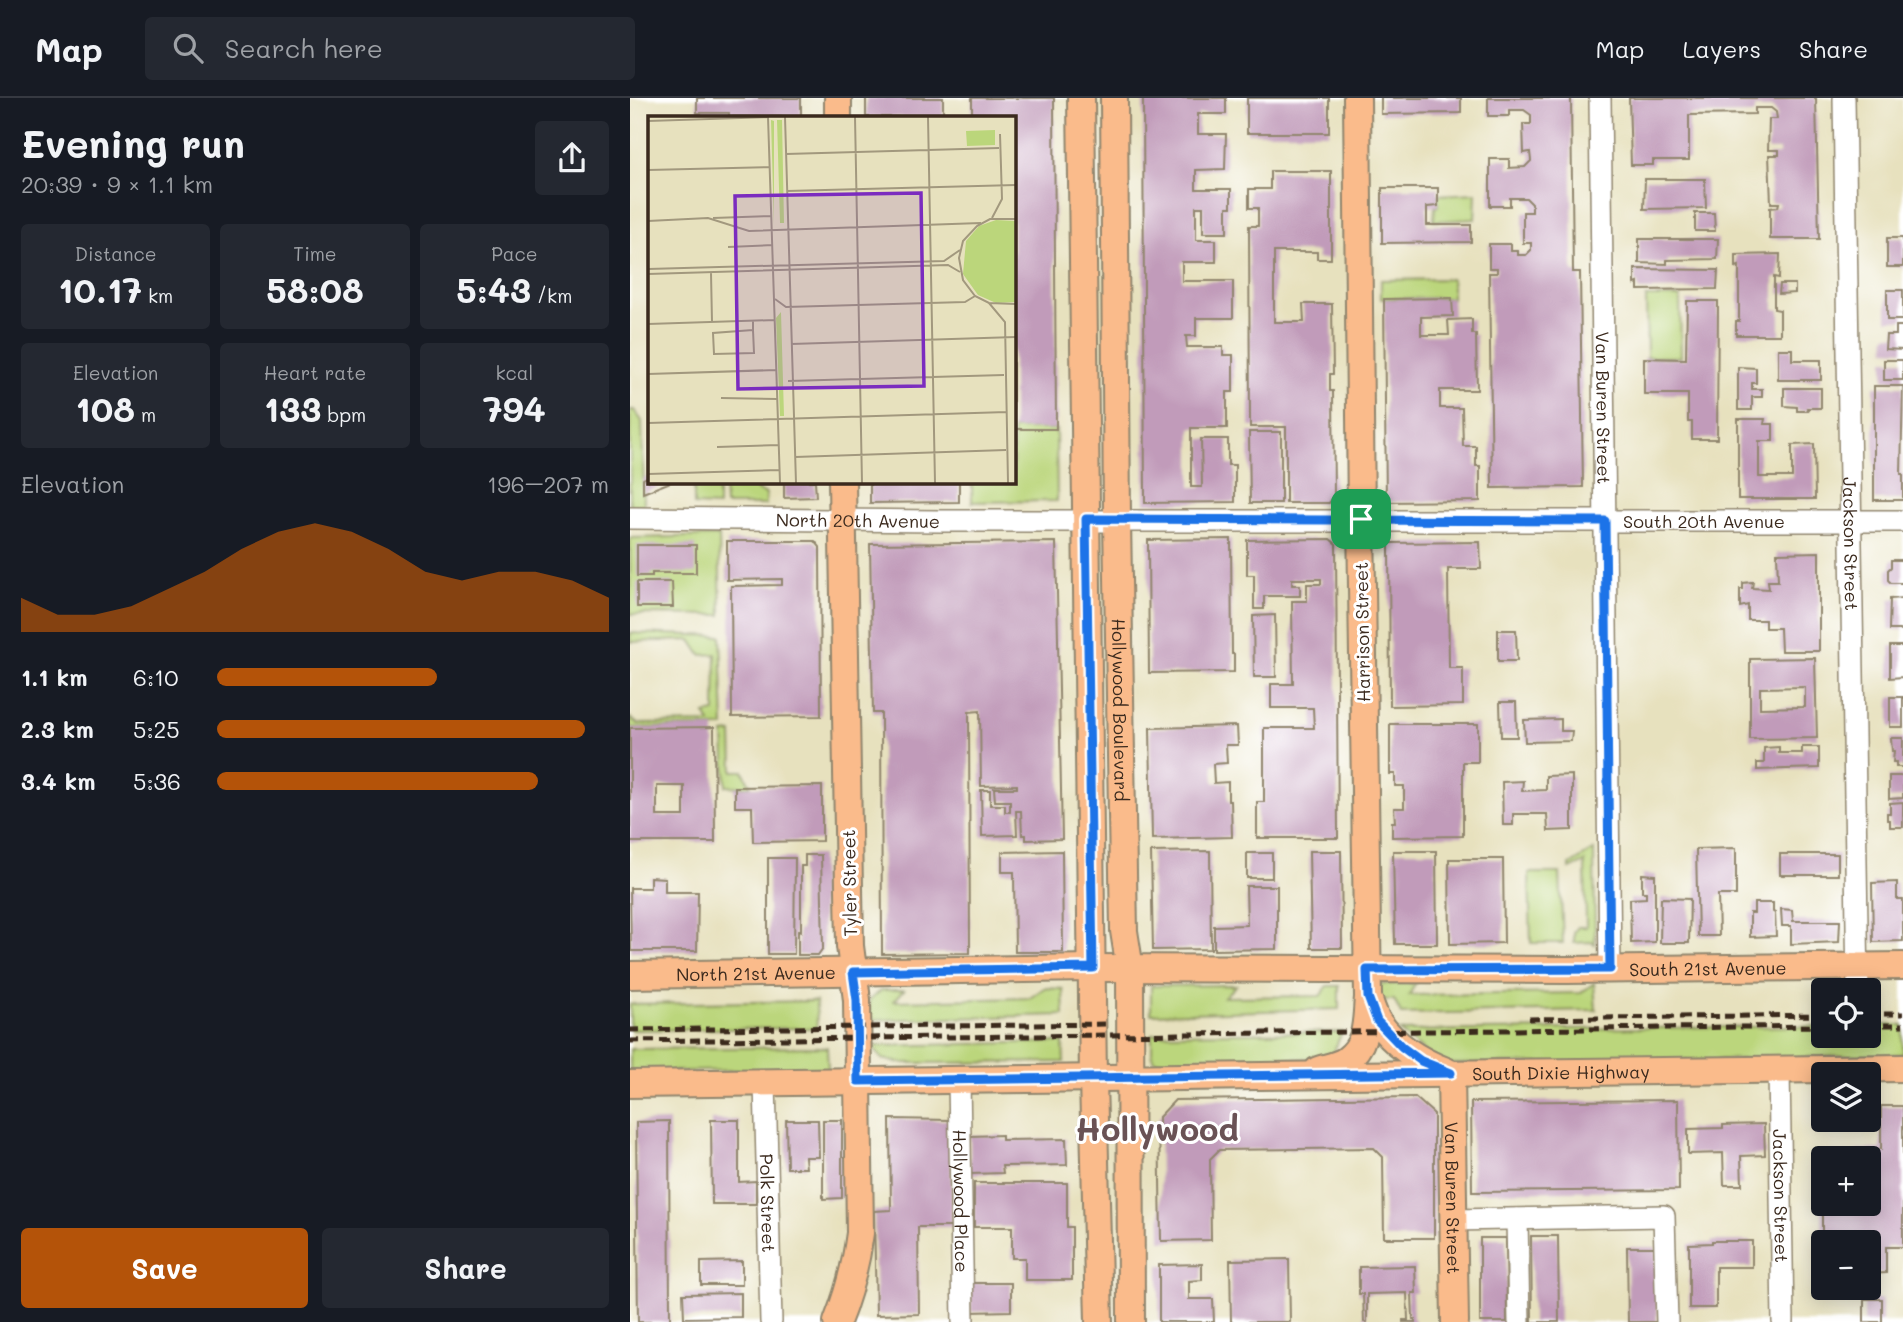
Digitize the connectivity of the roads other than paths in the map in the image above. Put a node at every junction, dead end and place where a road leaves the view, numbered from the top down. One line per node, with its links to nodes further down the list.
1 (838, 98): 7 (main road)
2 (1081, 98): 11 (main road, Hollywood Boulevard)
3 (1114, 98): 13 (main road, Hollywood Boulevard)
4 (1357, 98): 12 (main road, Harrison Street)
5 (1600, 98): 14 (street, Van Buren Street)
6 (1844, 98): 15 (street, Jackson Street)
7 (838, 116)
8 (842, 483): 10 (main road, Tyler Street)
9 (630, 518): 10 (street, North 20th Avenue)
10 (843, 519): 11 (street, North 20th Avenue); 22 (main road, Tyler Street)
11 (1086, 519): 13 (street, South 20th Avenue); 18 (main road, Hollywood Boulevard)
12 (1361, 519): 13 (street, South 20th Avenue); 14 (street, South 20th Avenue); 21 (main road, Harrison Street)
13 (1117, 520): 19 (main road, Hollywood Boulevard)
14 (1605, 521): 15 (street, South 20th Avenue); 20 (street, Van Buren Street)
15 (1851, 521): 16 (street, South 20th Avenue); 25 (street, Jackson Street)
16 (1903, 521)
17 (1903, 966): 26 (main road, South 21st Avenue)
18 (1093, 968): 19 (main road, South 21st Avenue); 22 (main road, North 21st Avenue); 32 (main road, Hollywood Boulevard)
19 (1130, 968): 21 (main road, South 21st Avenue); 32 (main road, Hollywood Boulevard)
20 (1610, 969): 21 (main road, South 21st Avenue); 24 (main road, South 21st Avenue)
21 (1367, 970): 27 (main road, Harrison Street)
22 (853, 972): 23 (main road, North 21st Avenue); 34 (main road, Tyler Street)
23 (630, 975)
24 (1832, 978)
25 (1857, 978)
26 (1861, 978)
27 (1368, 997): 30 (main road, Harrison Street); 31 (main road, Harrison Street)
28 (1903, 1068): 29 (main road, South Dixie Highway)
29 (1779, 1070): 30 (main road, South Dixie Highway); 49 (street, Jackson Street)
30 (1451, 1073): 31 (main road, South Dixie Highway); 38 (main road, Van Buren Street)
31 (1300, 1076): 32 (main road, South Dixie Highway)
32 (1113, 1078): 33 (main road, South Dixie Highway); 39 (main road, Hollywood Boulevard); 40 (main road, Hollywood Boulevard)
33 (959, 1080): 34 (main road, South Dixie Highway); 43 (street, Hollywood Place)
34 (858, 1081): 35 (main road, South Dixie Highway); 42 (main road, Tyler Street)
35 (765, 1082): 36 (main road, South Dixie Highway); 41 (street, Polk Street)
36 (630, 1084)
37 (1517, 1219): 38 (street); 47 (street); 48 (street)
38 (1454, 1220): 46 (main road, Van Buren Street)
39 (1130, 1250): 40 (main road); 45 (main road, Hollywood Boulevard)
40 (1098, 1258): 44 (main road, Hollywood Boulevard)
41 (771, 1322)
42 (837, 1322)
43 (963, 1322)
44 (1099, 1322)
45 (1131, 1322)
46 (1455, 1322)
47 (1519, 1322)
48 (1667, 1322)
49 (1783, 1322)

